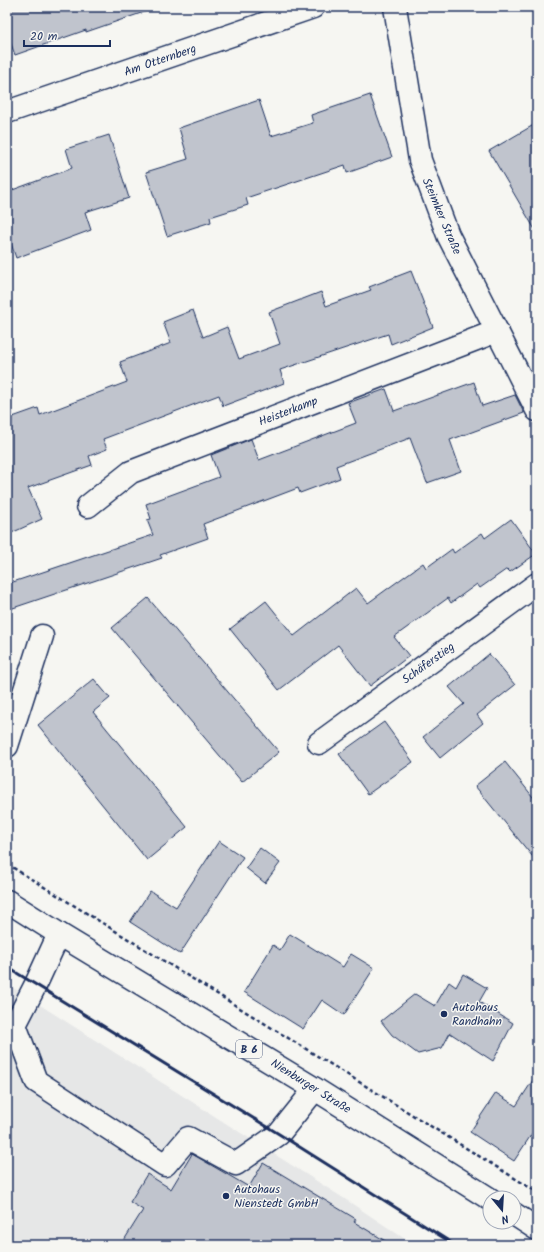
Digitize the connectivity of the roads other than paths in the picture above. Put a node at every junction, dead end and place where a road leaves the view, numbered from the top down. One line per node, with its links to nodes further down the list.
1 (313, 7): 3 (street, Am Otternberg)
2 (395, 7): 4 (street, Steimker Straße)
3 (7, 112)
4 (497, 331): 5 (street, Steimker Straße); 6 (street, Heisterkamp)
5 (537, 410)
6 (88, 506)
7 (537, 584): 9 (street, Schäferstieg)
8 (42, 636): 10 (street)
9 (319, 743)
10 (7, 746)
11 (7, 901): 12 (street, Nienburger Straße / B 6)
12 (59, 934): 13 (street); 14 (street, Nienburger Straße / B 6)
13 (11, 1024): 14 (street)
14 (315, 1089): 15 (street, Nienburger Straße / B 6)
15 (482, 1194)
16 (522, 1219): 17 (street)
17 (537, 1229)

